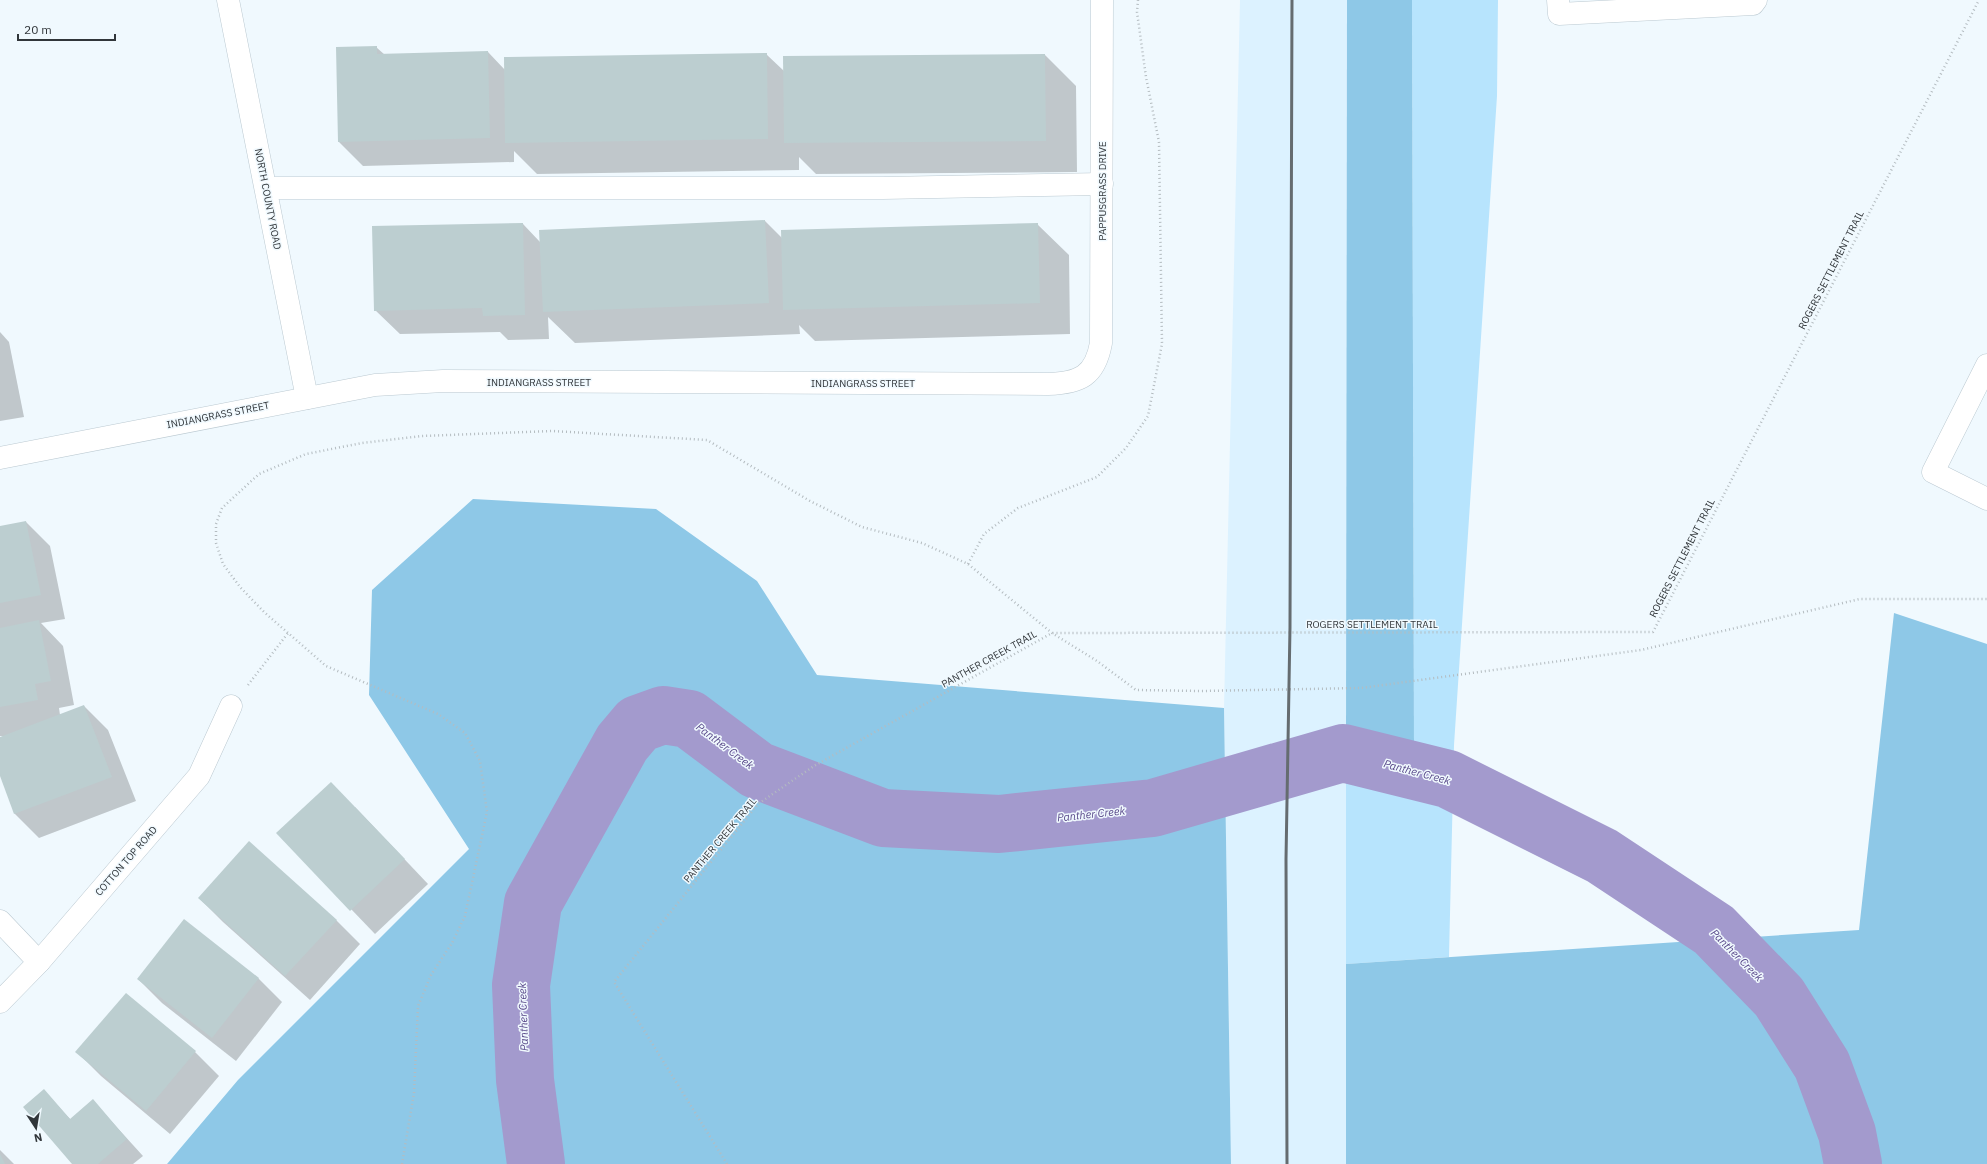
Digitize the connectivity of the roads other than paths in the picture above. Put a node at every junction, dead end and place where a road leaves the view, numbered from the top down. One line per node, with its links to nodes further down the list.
1 (228, 0): 6 (street, NORTH COUNTY ROAD)
2 (1102, 0): 5 (street, PAPPUSGRASS DRIVE)
3 (1558, 0): 4 (street)
4 (1756, 0)
5 (1102, 184): 6 (street); 8 (street, PAPPUSGRASS DRIVE)
6 (266, 188): 9 (street, NORTH COUNTY ROAD)
7 (1987, 365): 11 (street)
8 (1084, 378): 9 (street, INDIANGRASS STREET)
9 (307, 398): 10 (street, INDIANGRASS STREET)
10 (0, 458)
11 (1987, 499)
12 (231, 706): 14 (street, COTTON TOP ROAD)
13 (0, 921): 14 (street)
14 (39, 962): 15 (street, COTTON TOP ROAD)
15 (0, 1002)

